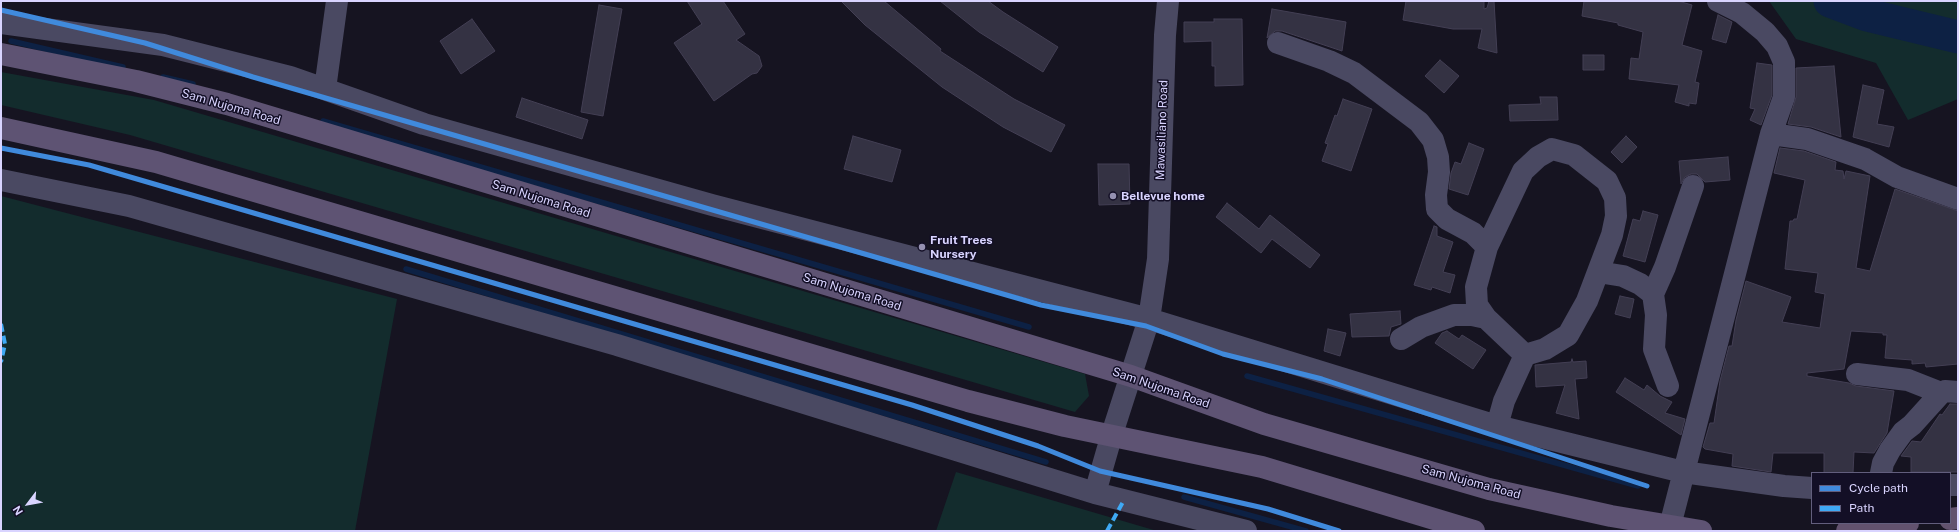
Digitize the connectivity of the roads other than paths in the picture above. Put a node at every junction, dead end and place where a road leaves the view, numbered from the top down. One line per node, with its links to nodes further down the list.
1 (337, 1): 7 (street)
2 (1168, 1): 17 (street, Mawasiliano Road)
3 (1718, 1): 9 (street)
4 (1, 23): 7 (street)
5 (1278, 43): 13 (street)
6 (1, 54): 21 (main road, Sam Nujoma Road)
7 (325, 90): 17 (street)
8 (1, 128): 25 (main road)
9 (1771, 134): 12 (street); 26 (street)
10 (1, 180): 29 (street)
11 (1693, 186): 15 (street)
12 (1958, 199)
13 (1487, 247): 14 (street); 16 (street)
14 (1598, 272): 15 (street); 19 (street)
15 (1653, 294): 22 (street)
16 (1486, 318): 18 (street); 19 (street)
17 (1149, 319): 21 (street, Mawasiliano Road); 24 (street)
18 (1401, 339)
19 (1525, 355): 24 (street)
20 (1857, 374): 23 (street)
21 (1131, 376): 25 (street, Mawasiliano Road); 31 (main road, Sam Nujoma Road)
22 (1668, 386)
23 (1949, 392): 27 (street)
24 (1496, 426): 26 (street)
25 (1112, 434): 29 (street, Mawasiliano Road); 33 (main road)
26 (1683, 472): 28 (street); 31 (street)
27 (1881, 472)
28 (1811, 488)
29 (1095, 493): 32 (street)
30 (1900, 524): 35 (highway)
31 (1670, 526): 34 (main road, Sam Nujoma Road)
32 (1246, 531)
33 (1474, 531)
34 (1701, 531)
35 (1847, 531)

